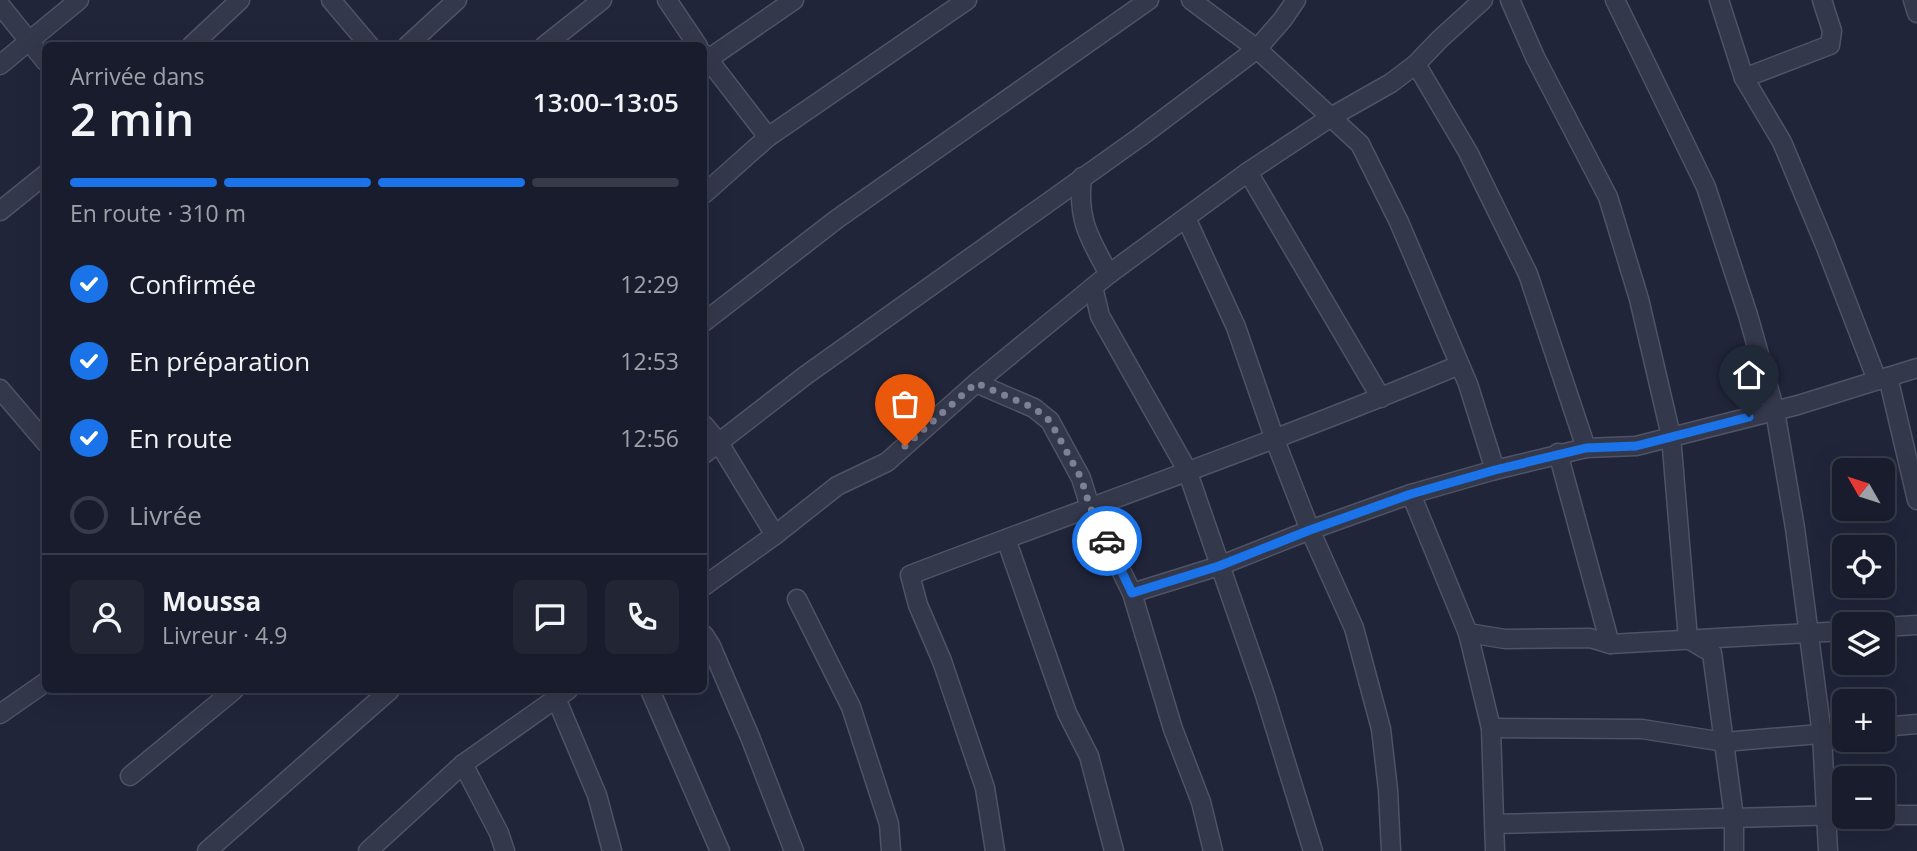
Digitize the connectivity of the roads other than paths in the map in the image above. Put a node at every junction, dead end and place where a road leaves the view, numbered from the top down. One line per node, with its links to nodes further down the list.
1 (79, 0): 20 (street)
2 (240, 0): 21 (street)
3 (331, 0): 22 (street)
4 (457, 0): 23 (street)
5 (602, 0): 24 (street)
6 (667, 0): 25 (street)
7 (794, 0): 27 (street)
8 (967, 0): 34 (street)
9 (1149, 0): 43 (street)
10 (1191, 0): 26 (street)
11 (1296, 0): 26 (street)
12 (1483, 0): 30 (street)
13 (1510, 0): 53 (street)
14 (1615, 0): 50 (street)
15 (1719, 0): 32 (street)
16 (1822, 0): 32 (street)
17 (1913, 0): 19 (street)
18 (0, 5): 20 (street)
19 (1917, 13)
20 (28, 41): 28 (street); 31 (street)
21 (195, 42)
22 (367, 42)
23 (411, 42)
24 (549, 42)
25 (694, 42)
26 (1256, 49): 33 (street); 37 (street)
27 (707, 53)
28 (42, 57)
29 (707, 60): 34 (street)
30 (1416, 64): 33 (street); 56 (street)
31 (0, 65)
32 (1744, 78): 46 (street)
33 (1331, 117): 35 (street); 44 (street)
34 (768, 137): 38 (street)
35 (1248, 172): 40 (street); 49 (street)
36 (42, 177): 39 (street)
37 (1082, 177): 41 (street); 55 (street)
38 (707, 191)
39 (0, 211)
40 (1186, 218): 41 (street); 54 (street)
41 (1109, 274): 42 (street)
42 (1093, 287): 47 (street); 59 (street)
43 (707, 320)
44 (1459, 365): 49 (street); 60 (street)
45 (1917, 368): 46 (street)
46 (1883, 379): 50 (street); 62 (street)
47 (976, 383): 63 (street); 65 (street)
48 (0, 389): 51 (street)
49 (1381, 398): 54 (street)
50 (1775, 411): 53 (street); 75 (street)
51 (38, 423)
52 (707, 429): 55 (street)
53 (1671, 436): 56 (street); 76 (street)
54 (1275, 440): 59 (street); 64 (street)
55 (719, 443): 57 (street); 65 (street)
56 (1586, 448): 58 (street)
57 (707, 452)
58 (1558, 453): 60 (street); 78 (street)
59 (1187, 470): 63 (street); 67 (street)
60 (1495, 470): 61 (street)
61 (1411, 494): 64 (street); 74 (street)
62 (1917, 500)
63 (1090, 507): 66 (street); 69 (street)
64 (1310, 530): 67 (street); 110 (street)
65 (775, 535): 68 (street)
66 (1006, 539): 106 (street); 107 (street)
67 (1219, 566): 69 (street); 109 (street)
68 (707, 584)
69 (1132, 593): 108 (street)
70 (797, 599): 105 (street)
71 (1917, 625): 72 (street)
72 (1895, 626)
73 (1832, 632): 75 (street)
74 (1468, 634): 78 (street); 87 (street)
75 (1808, 634): 76 (street); 89 (street)
76 (1688, 639): 78 (street); 90 (street)
77 (707, 640): 104 (street)
78 (1610, 644)
79 (42, 685): 84 (street)
80 (230, 693): 92 (street)
81 (387, 693): 99 (street)
82 (651, 693): 103 (street)
83 (562, 694): 91 (street); 102 (street)
84 (0, 714)
85 (1917, 724): 86 (street)
86 (1895, 726)
87 (1491, 728): 90 (street); 98 (street)
88 (1832, 734): 89 (street)
89 (1822, 735): 90 (street); 93 (street)
90 (1724, 742): 97 (street)
91 (463, 764): 100 (street); 101 (street)
92 (130, 776)
93 (1826, 815): 94 (street); 97 (street); 113 (street)
94 (1832, 815)
95 (1895, 815): 96 (street)
96 (1917, 815)
97 (1734, 817): 98 (street); 112 (street)
98 (1495, 824): 111 (street)
99 (207, 851)
100 (368, 851)
101 (505, 851)
102 (612, 851)
103 (719, 851)
104 (794, 851)
105 (891, 851)
106 (995, 851)
107 (1114, 851)
108 (1213, 851)
109 (1313, 851)
110 (1391, 851)
111 (1495, 851)
112 (1734, 851)
113 (1828, 851)

